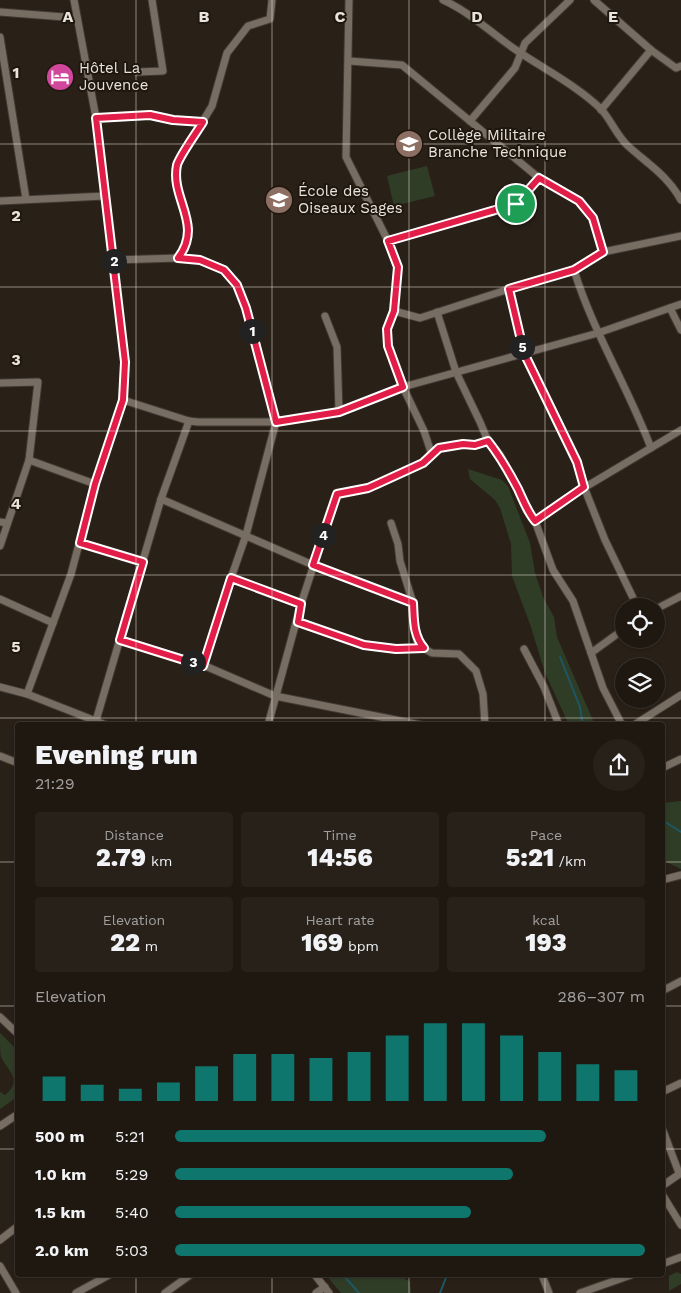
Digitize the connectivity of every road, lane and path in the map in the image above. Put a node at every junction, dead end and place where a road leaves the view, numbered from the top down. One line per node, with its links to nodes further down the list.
1 (74, 0): 11 (street)
2 (152, 0): 17 (street)
3 (272, 0): 21 (street)
4 (349, 0): 15 (street)
5 (444, 0): 9 (street)
6 (463, 0): 9 (street)
7 (570, 0): 14 (street)
8 (594, 0): 13 (street)
9 (462, 9): 14 (street)
10 (0, 12): 11 (street)
11 (77, 18): 19 (street)
12 (0, 37): 24 (street)
13 (651, 50): 16 (street); 18 (street)
14 (520, 53): 18 (street); 20 (street)
15 (349, 61): 20 (street); 28 (street)
16 (681, 66)
17 (137, 72)
18 (601, 110): 25 (street)
19 (96, 118): 21 (street); 23 (street)
20 (470, 121): 22 (street)
21 (203, 122): 30 (street)
22 (539, 178): 28 (street); 29 (street)
23 (105, 196): 24 (street); 31 (street)
24 (26, 200): 26 (street)
25 (681, 200)
26 (0, 201)
27 (681, 236): 29 (street)
28 (388, 241): 36 (street)
29 (603, 252): 32 (street)
30 (178, 258): 31 (street); 48 (street)
31 (114, 260): 45 (street)
32 (574, 270): 33 (street); 40 (street)
33 (509, 289): 37 (street); 41 (street)
34 (681, 304): 35 (street)
35 (670, 308): 39 (street); 40 (street)
36 (394, 311): 37 (street); 44 (street)
37 (437, 312): 42 (street)
38 (325, 316): 46 (street)
39 (681, 330)
40 (598, 333): 41 (street); 51 (street)
41 (524, 353): 42 (street); 55 (street)
42 (456, 372): 44 (street); 50 (street)
43 (0, 384): 53 (street)
44 (403, 387): 46 (street); 52 (street)
45 (123, 400): 47 (street); 54 (street)
46 (339, 412): 48 (street)
47 (189, 421): 48 (street); 56 (street)
48 (276, 422): 60 (street)
49 (681, 430): 51 (street)
50 (488, 441): 52 (street); 57 (street)
51 (651, 448): 55 (street)
52 (432, 455): 64 (street)
53 (29, 460): 54 (street); 58 (street)
54 (95, 484): 61 (street)
55 (584, 487): 57 (street); 67 (street)
56 (161, 499): 60 (street); 63 (street)
57 (535, 521): 78 (street)
58 (4, 523): 62 (street)
59 (391, 523): 69 (street)
60 (246, 535): 64 (street); 65 (street)
61 (80, 543): 63 (street); 73 (street)
62 (0, 546)
63 (143, 562): 75 (street)
64 (313, 565): 69 (street); 70 (street)
65 (231, 578): 70 (street); 79 (street)
66 (681, 596): 71 (street)
67 (634, 598)
68 (0, 599): 73 (street)
69 (413, 603): 76 (street)
70 (301, 604): 72 (street)
71 (665, 604)
72 (298, 622): 76 (street); 83 (street)
73 (53, 623): 81 (street)
74 (615, 635): 78 (street)
75 (120, 640): 79 (street); 85 (street)
76 (424, 648): 88 (street)
77 (524, 650): 89 (street)
78 (591, 652): 90 (street)
79 (203, 666): 83 (street)
80 (0, 687): 81 (street)
81 (27, 694): 84 (street)
82 (681, 695): 91 (street)
83 (275, 696): 86 (street); 87 (street)
84 (93, 722)
85 (95, 722)
86 (269, 722)
87 (406, 722)
88 (485, 722)
89 (558, 722)
90 (620, 722)
91 (639, 722)
92 (0, 756): 94 (street)
93 (681, 758): 95 (street)
94 (15, 762)
95 (665, 766)
96 (681, 875): 97 (street)
97 (665, 879)
98 (681, 980): 99 (street)
99 (665, 989)
100 (0, 1017): 101 (street)
101 (15, 1031)
102 (681, 1083): 103 (street)
103 (665, 1091)
104 (15, 1116): 105 (street)
105 (0, 1126)
106 (665, 1136): 107 (street)
107 (680, 1173): 108 (street)
108 (665, 1184)
109 (665, 1199): 110 (street)
110 (681, 1225)
111 (15, 1228): 112 (street)
112 (0, 1240)
113 (681, 1257): 114 (street)
114 (665, 1263)
115 (0, 1266): 122 (street)
116 (106, 1277): 123 (street)
117 (187, 1277): 124 (street)
118 (317, 1277): 121 (street)
119 (543, 1277): 126 (street)
120 (625, 1277): 127 (street)
121 (327, 1290): 125 (street)
122 (16, 1293)
123 (76, 1293)
124 (165, 1293)
125 (316, 1293)
126 (548, 1293)
127 (580, 1293)

